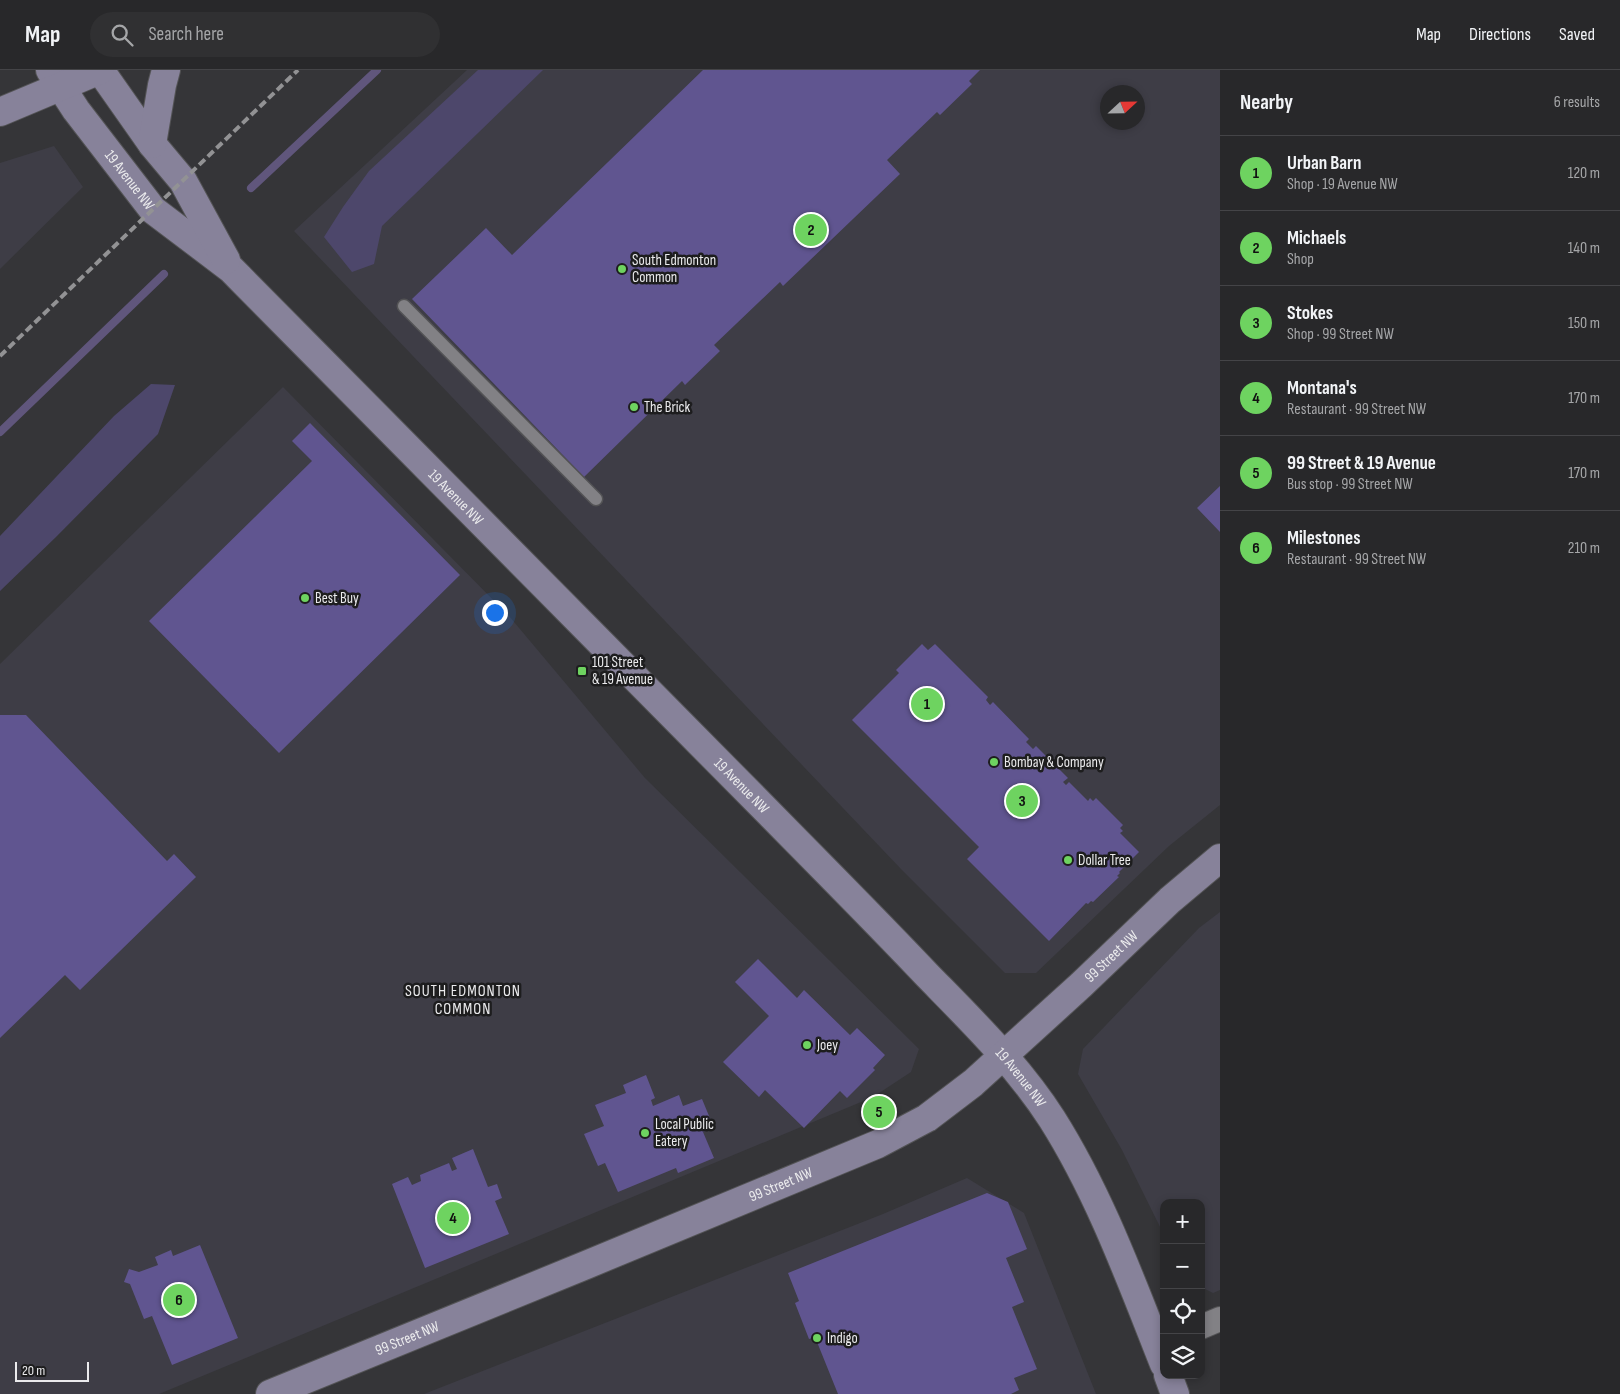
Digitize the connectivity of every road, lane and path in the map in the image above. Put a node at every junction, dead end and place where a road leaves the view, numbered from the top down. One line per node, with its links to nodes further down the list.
1 (100, 70): 3 (street); 5 (street, 19 Avenue NW)
2 (166, 70): 5 (street)
3 (56, 78): 4 (street); 6 (street, 19 Avenue NW)
4 (0, 112)
5 (152, 144): 6 (street, 19 Avenue NW)
6 (231, 269): 10 (street, 19 Avenue NW)
7 (404, 306): 8 (lane)
8 (596, 499)
9 (1220, 858): 10 (street, 99 Street NW)
10 (1003, 1056): 13 (street, 19 Avenue NW); 15 (street, 99 Street NW)
11 (1220, 1319): 12 (street)
12 (1205, 1325)
13 (1160, 1348)
14 (1169, 1379): 16 (street)
15 (270, 1394)
16 (1175, 1394)

